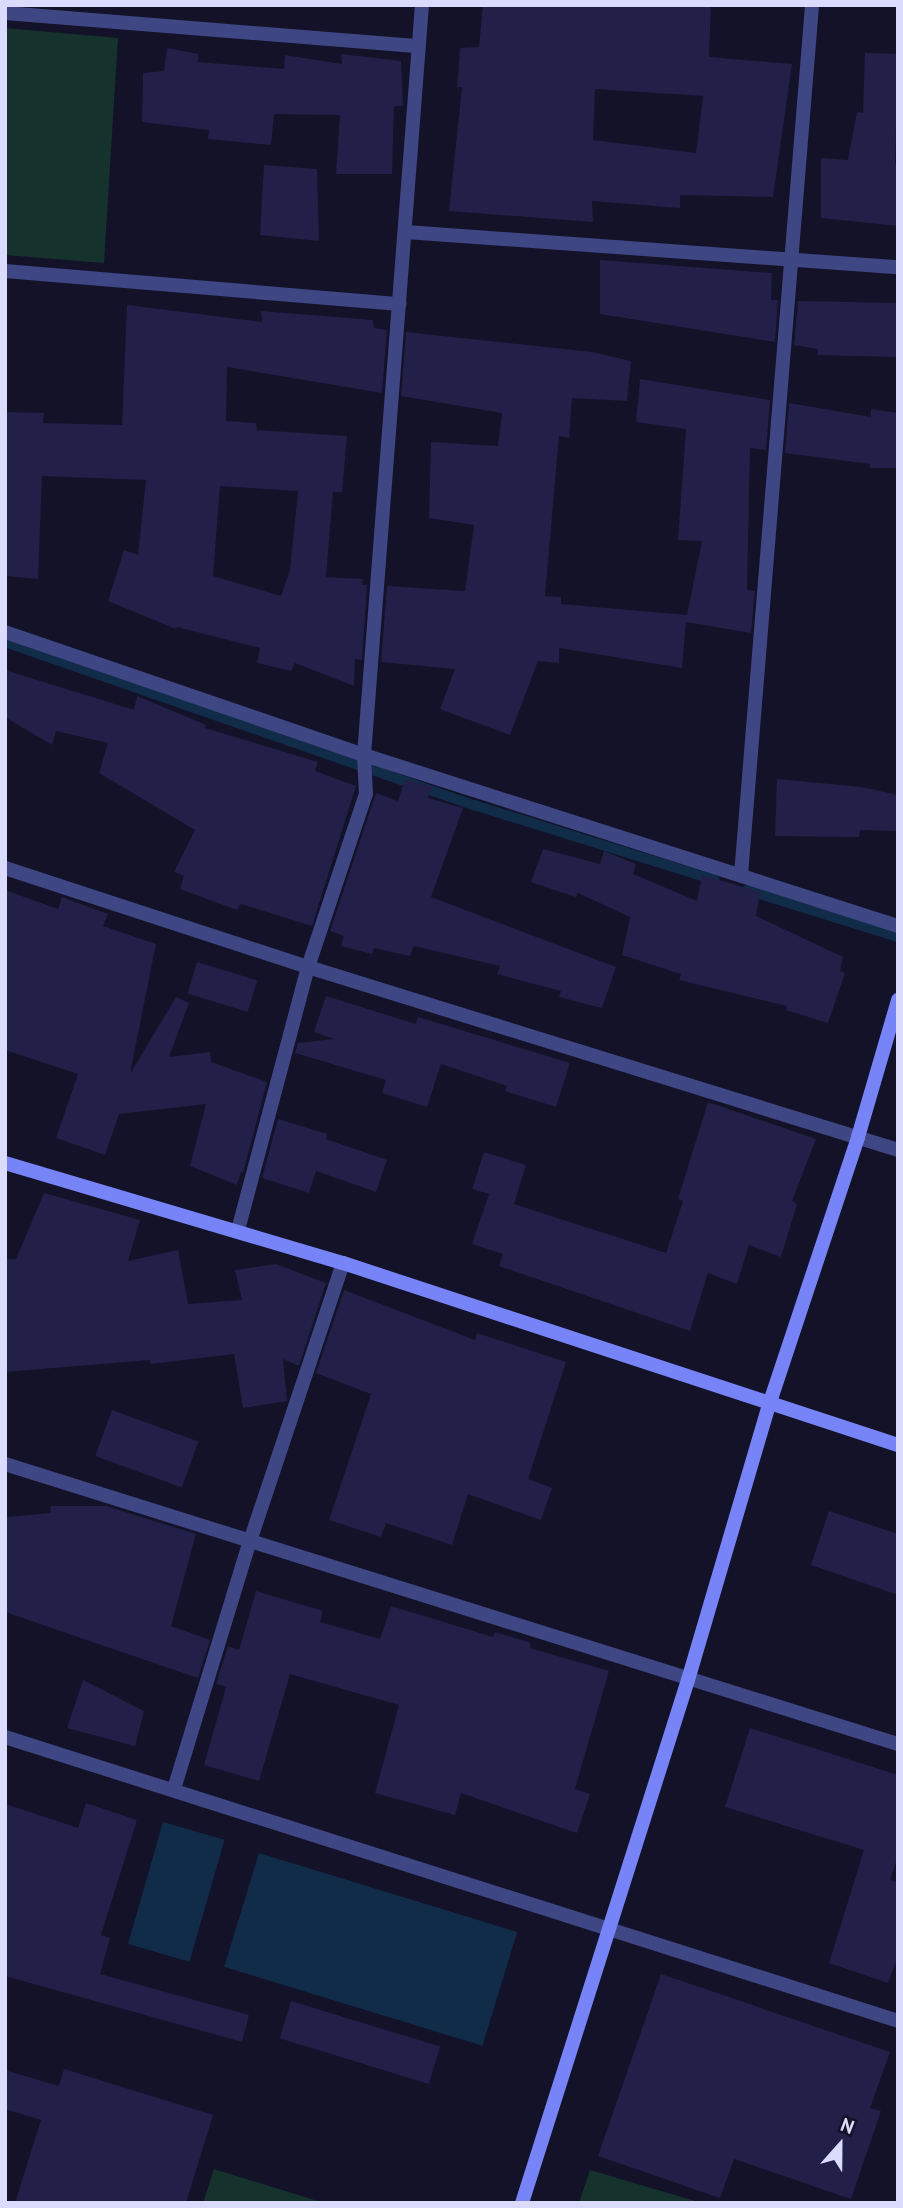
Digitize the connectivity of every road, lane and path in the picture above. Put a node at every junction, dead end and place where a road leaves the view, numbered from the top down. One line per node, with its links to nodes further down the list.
1 (422, 5): 4 (street)
2 (812, 5): 6 (street)
3 (5, 13): 4 (street)
4 (419, 46): 5 (street)
5 (406, 232): 6 (street); 9 (street)
6 (790, 259): 7 (street); 13 (street)
7 (898, 267)
8 (5, 271): 9 (street)
9 (400, 304): 11 (street)
10 (5, 632): 11 (street)
11 (364, 755): 13 (street); 15 (street)
12 (5, 868): 15 (street)
13 (741, 876): 14 (street)
14 (898, 926)
15 (308, 967): 17 (street); 20 (street)
16 (898, 1000): 17 (street)
17 (858, 1137): 18 (street); 22 (street)
18 (898, 1150)
19 (5, 1163): 20 (street)
20 (238, 1230): 21 (street)
21 (342, 1264): 22 (street); 25 (street)
22 (769, 1405): 23 (street); 26 (street)
23 (898, 1445)
24 (5, 1464): 25 (street)
25 (250, 1541): 26 (street); 29 (street)
26 (688, 1680): 28 (street); 30 (street)
27 (5, 1737): 29 (street)
28 (898, 1744)
29 (174, 1789): 30 (street)
30 (607, 1930): 31 (street); 32 (street)
31 (898, 2021)
32 (522, 2203)

